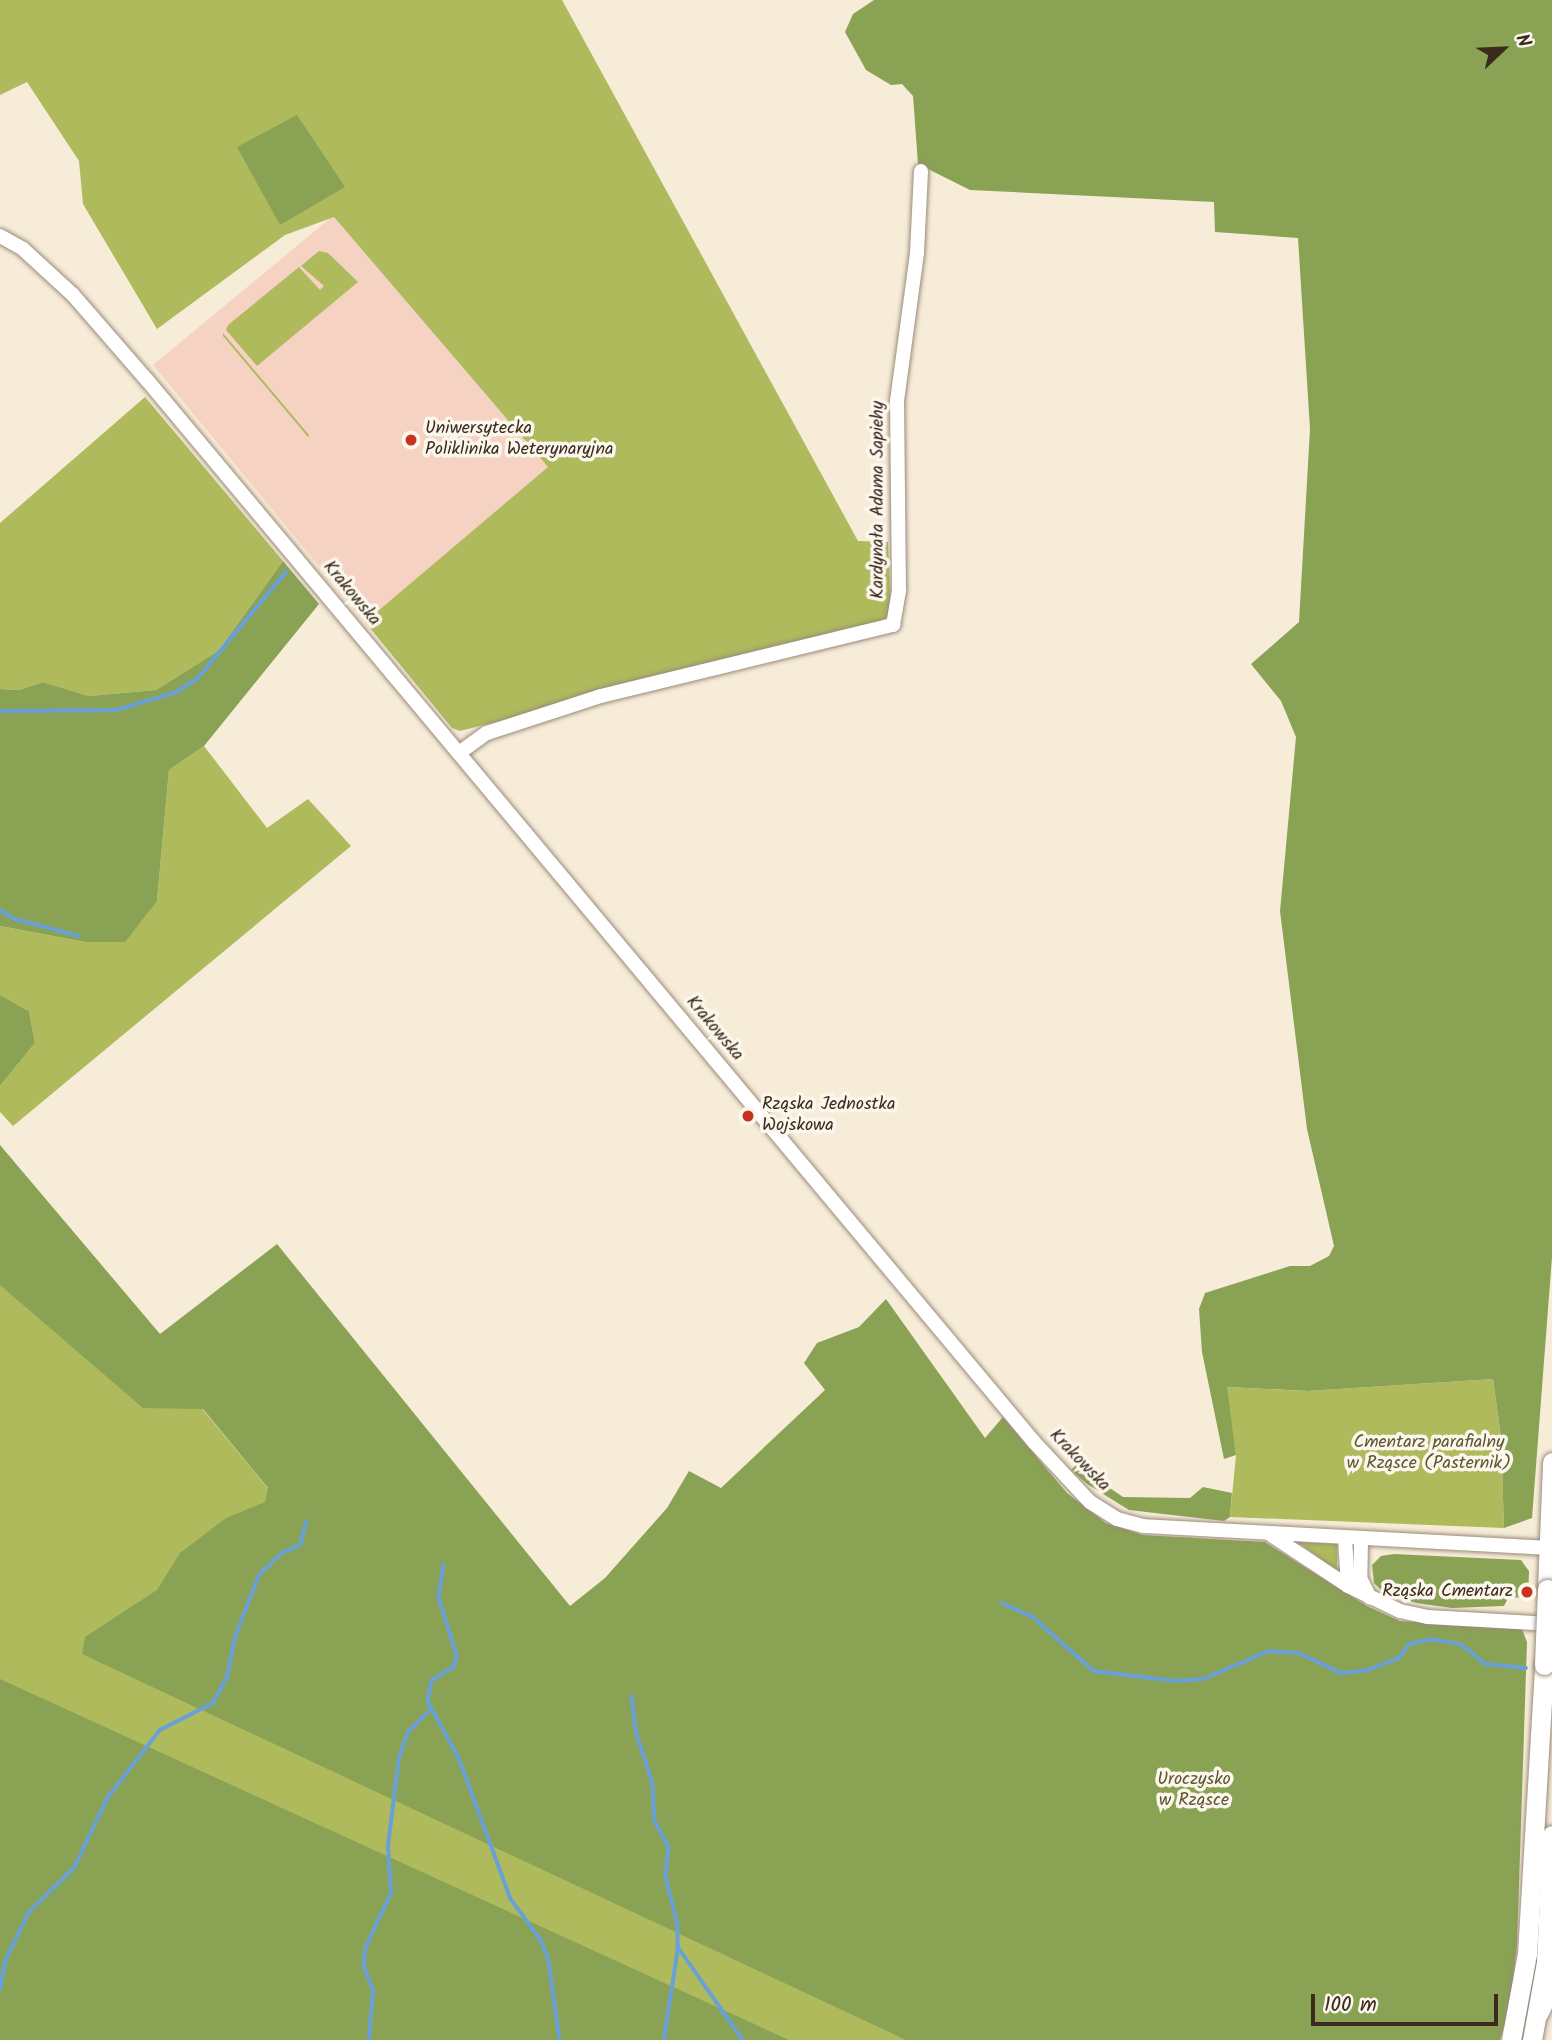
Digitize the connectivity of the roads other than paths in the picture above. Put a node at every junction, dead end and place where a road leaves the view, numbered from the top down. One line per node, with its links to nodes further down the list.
1 (921, 171): 3 (street, Kardynała Adama Sapiehy)
2 (0, 236): 3 (street, Krakowska)
3 (459, 753): 5 (street, Krakowska)
4 (1552, 1462): 8 (main road)
5 (1270, 1534): 6 (street, Krakowska); 9 (street)
6 (1345, 1538): 7 (street, Krakowska); 9 (street)
7 (1361, 1539): 8 (street, Krakowska); 10 (street)
8 (1548, 1548): 15 (main road, bridge)
9 (1348, 1586): 10 (street)
10 (1371, 1599): 11 (street)
11 (1552, 1624)
12 (1552, 1835): 14 (main road)
13 (1552, 1991): 14 (street)
14 (1535, 2031)
15 (1511, 2040)

